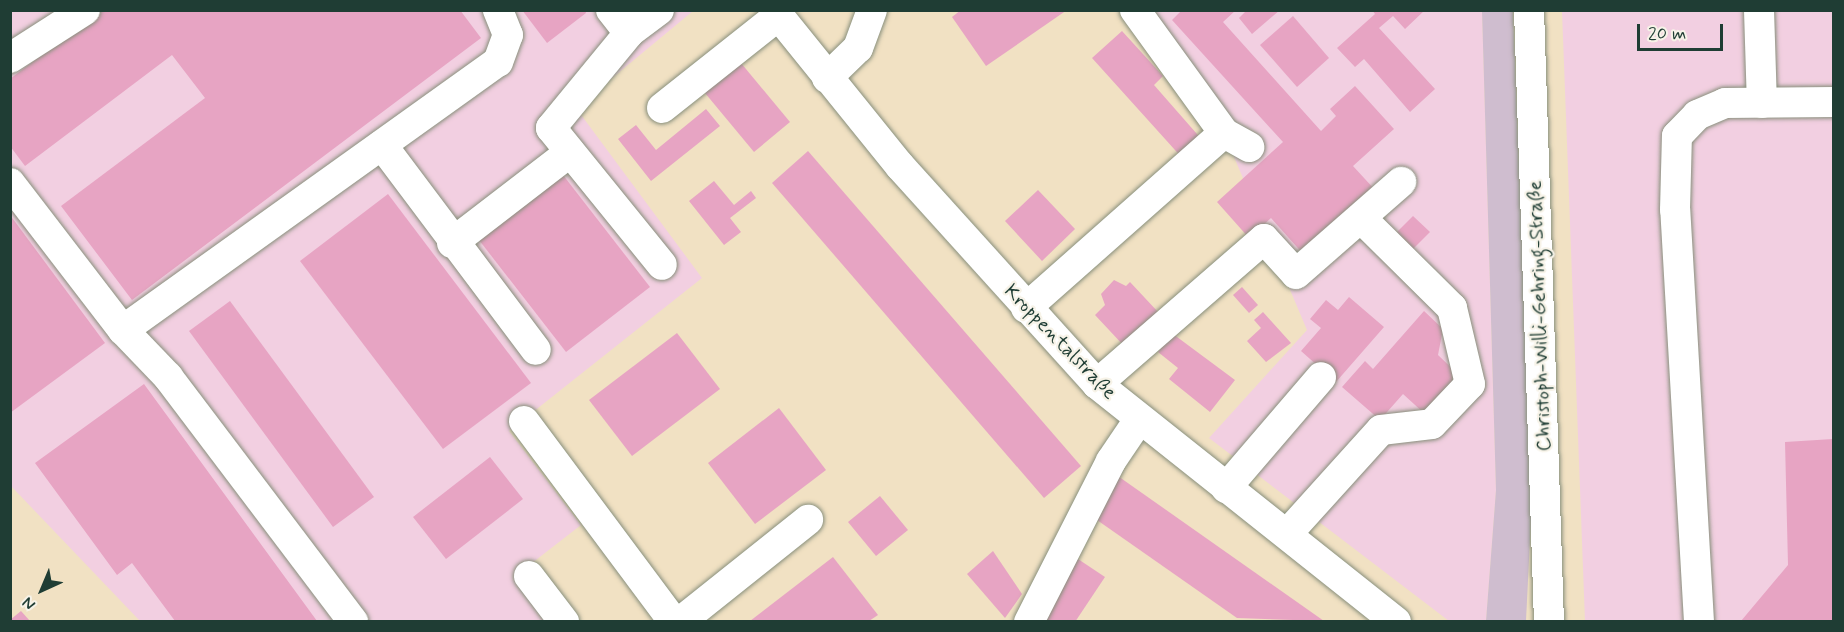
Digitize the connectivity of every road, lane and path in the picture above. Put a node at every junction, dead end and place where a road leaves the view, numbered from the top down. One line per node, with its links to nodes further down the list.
1 (85, 10): 10 (street)
2 (498, 10): 15 (street)
3 (659, 10): 9 (street)
4 (872, 10): 11 (street)
5 (1135, 10): 22 (street)
6 (1529, 10): 39 (street, Christoph-Willi-Gehring-Straße)
7 (1760, 10): 13 (street)
8 (776, 13): 11 (street, Kroppentalstraße); 14 (street)
9 (620, 22): 16 (street)
10 (10, 58)
11 (826, 78): 22 (street, Kroppentalstraße)
12 (1833, 102): 13 (street)
13 (1762, 103): 40 (street)
14 (662, 108)
15 (382, 145): 20 (street); 23 (street)
16 (570, 152): 20 (street); 21 (street)
17 (1401, 182): 19 (street)
18 (10, 183): 23 (street)
19 (1361, 218): 26 (street); 31 (street)
20 (452, 243): 24 (street)
21 (662, 265)
22 (1026, 308): 26 (street, Kroppentalstraße)
23 (123, 330): 33 (street)
24 (536, 351)
25 (1321, 377): 29 (street)
26 (1097, 384): 28 (street, Kroppentalstraße)
27 (524, 421): 35 (street)
28 (1138, 421): 29 (street, Kroppentalstraße); 37 (street)
29 (1226, 488): 31 (street, Kroppentalstraße)
30 (808, 520): 36 (street)
31 (1287, 534): 38 (street, Kroppentalstraße)
32 (529, 576): 34 (street)
33 (353, 621)
34 (564, 621)
35 (674, 621)
36 (680, 621)
37 (1029, 621)
38 (1396, 621)
39 (1550, 621)
40 (1699, 621)

